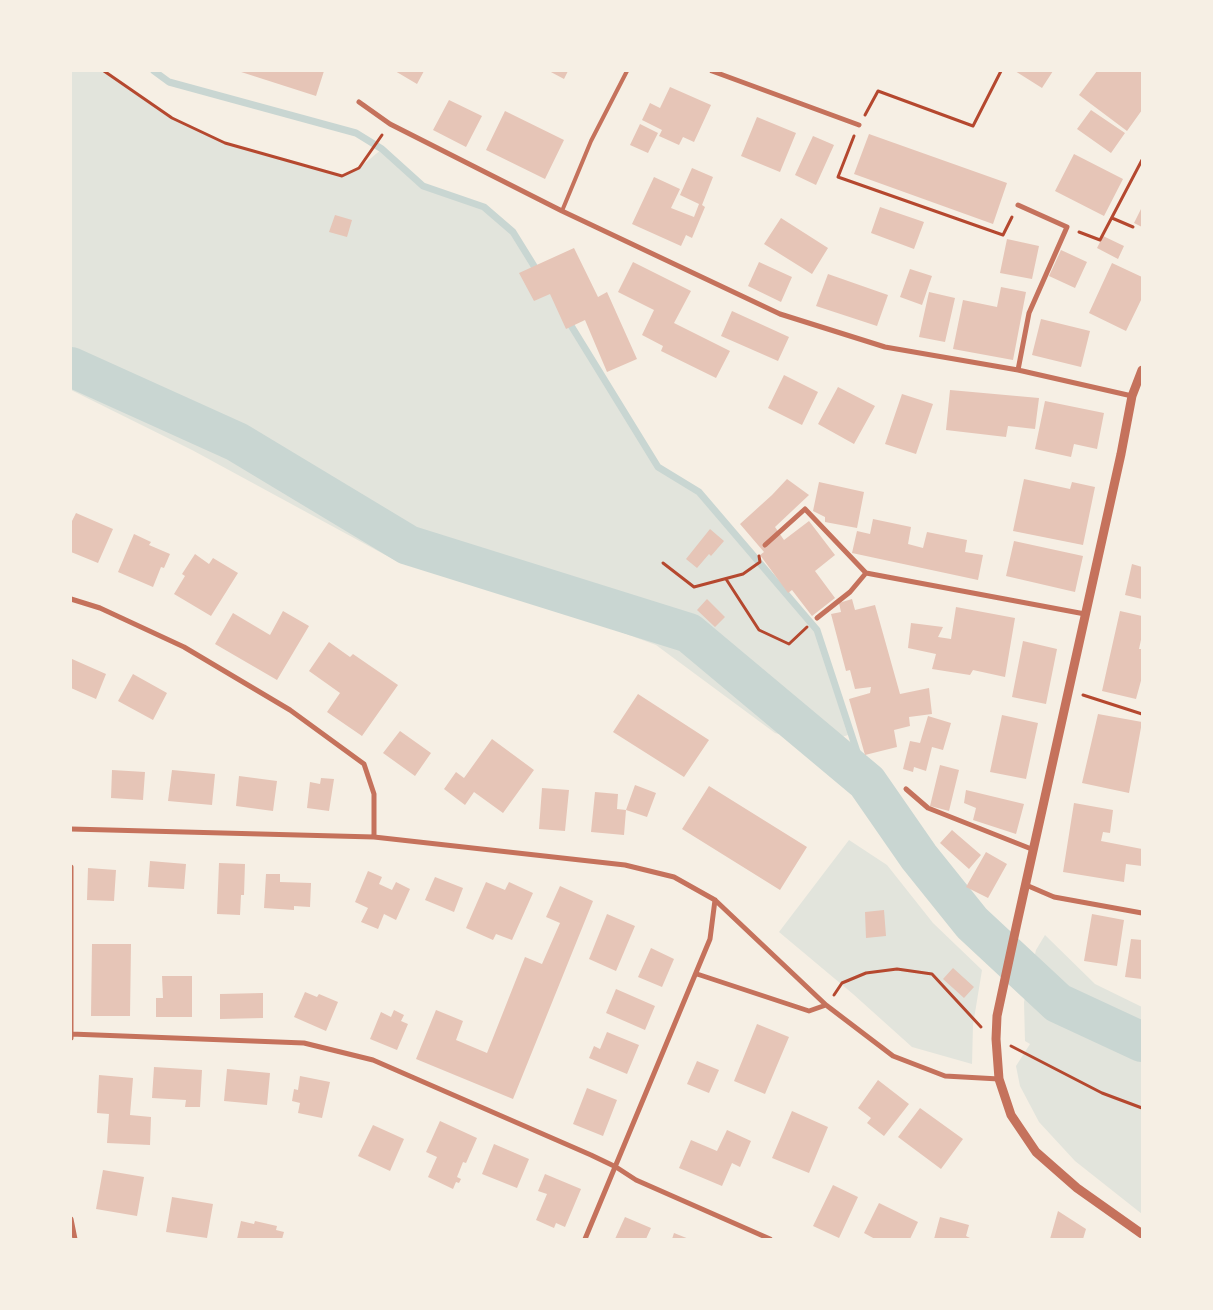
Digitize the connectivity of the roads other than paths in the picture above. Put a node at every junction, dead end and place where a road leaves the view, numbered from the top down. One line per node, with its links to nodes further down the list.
1 (627, 71): 6 (lane)
2 (712, 71): 4 (street)
3 (359, 102): 6 (street)
4 (859, 125)
5 (1018, 205): 7 (street)
6 (562, 212): 7 (street)
7 (1018, 370): 9 (street)
8 (1142, 370): 9 (street)
9 (1132, 396): 13 (street)
10 (765, 545): 11 (street)
11 (866, 573): 13 (street); 14 (street)
12 (71, 599): 17 (street)
13 (1085, 614): 18 (street)
14 (817, 618)
15 (906, 789): 18 (street)
16 (71, 829): 17 (street)
17 (374, 837): 21 (street)
18 (1034, 850): 20 (street)
19 (71, 867): 25 (street)
20 (1026, 885): 22 (street); 27 (street)
21 (715, 900): 23 (street); 24 (street)
22 (1142, 913)
23 (697, 974): 24 (street); 28 (street)
24 (826, 1005): 27 (street)
25 (72, 1034): 26 (street); 28 (street)
26 (71, 1038)
27 (999, 1078): 30 (street)
28 (616, 1167): 32 (street); 33 (street)
29 (71, 1219): 31 (street)
30 (1142, 1234)
31 (75, 1239)
32 (585, 1239)
33 (770, 1239)

